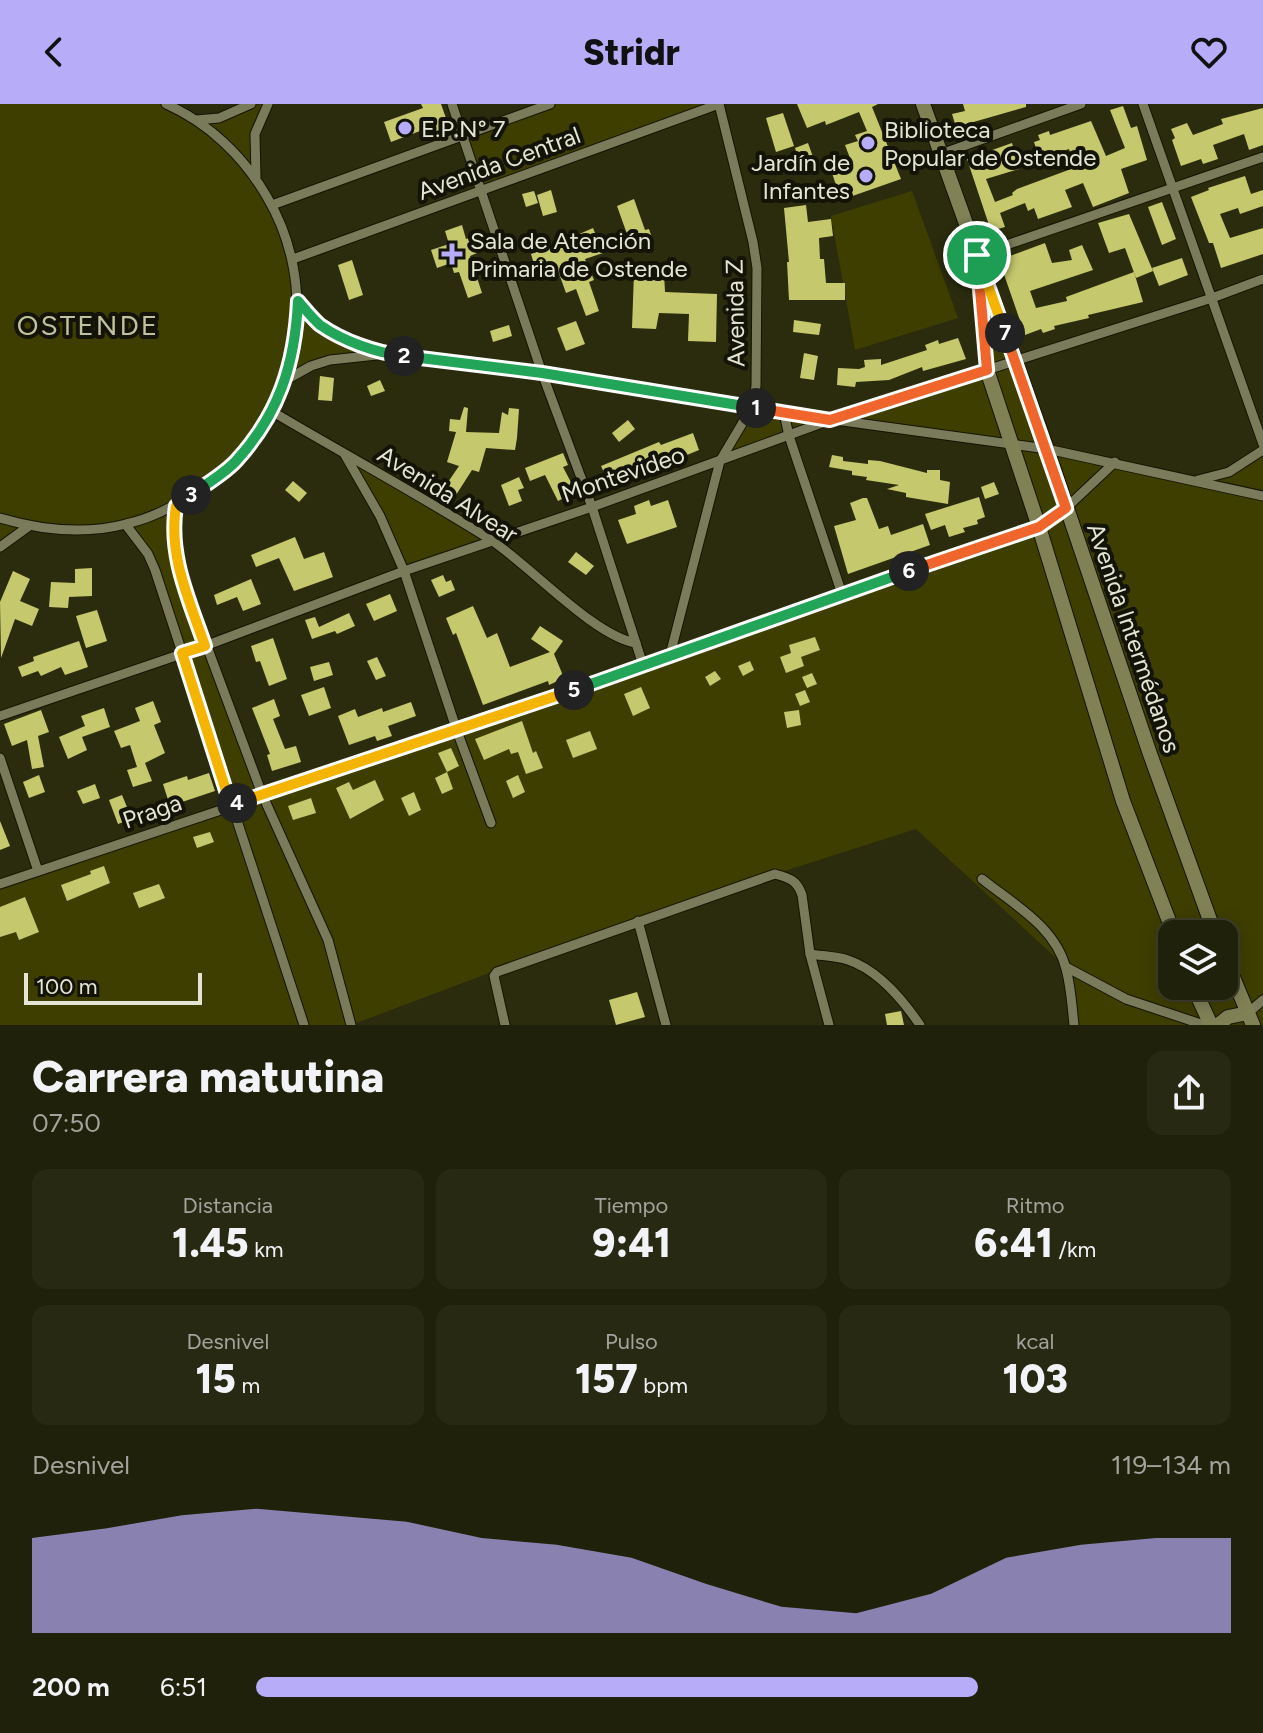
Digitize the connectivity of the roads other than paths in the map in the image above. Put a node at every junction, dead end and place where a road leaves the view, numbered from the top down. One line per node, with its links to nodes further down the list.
1 (251, 104): 10 (street)
2 (268, 104): 14 (street)
3 (452, 104): 11 (street)
4 (550, 104): 11 (street, Avenida Central)
5 (719, 104): 16 (street, Avenida Central); 28 (street, Avenida Z)
6 (923, 104): 12 (main road)
7 (1081, 104): 12 (street)
8 (1143, 104): 15 (street)
9 (172, 105): 10 (street)
10 (196, 120): 14 (street)
11 (462, 134): 16 (street); 17 (street, Avenida Central)
12 (941, 154): 18 (main road)
13 (1263, 157): 15 (street)
14 (256, 177): 17 (street)
15 (1174, 189): 18 (street); 21 (street)
16 (481, 191): 19 (street, Avenida Central); 26 (street)
17 (272, 205): 19 (street)
18 (977, 255): 24 (main road, Avenida Intermédanos); 25 (main road)
19 (293, 259): 22 (street)
20 (1263, 279): 21 (street, Montevideo)
21 (1212, 298): 24 (street, Montevideo); 34 (street)
22 (298, 301): 23 (street); 27 (street)
23 (386, 354): 26 (street); 27 (street)
24 (1015, 362): 25 (street, Montevideo); 35 (main road, Avenida Intermédanos)
25 (987, 370): 31 (street, Montevideo); 33 (main road)
26 (542, 373): 28 (street); 42 (street)
27 (286, 380): 29 (street)
28 (752, 407): 30 (street); 37 (street, Avenida Z)
29 (273, 412): 36 (street, Avenida Alvear); 41 (street)
30 (784, 413): 31 (street); 32 (street)
31 (830, 420): 32 (street, Montevideo); 33 (street)
32 (789, 436): 37 (street, Montevideo); 51 (street)
33 (1012, 445): 35 (street); 47 (main road)
34 (1263, 447): 39 (street)
35 (1047, 449): 38 (street); 43 (main road, Avenida Intermédanos)
36 (345, 454): 48 (street, Avenida Alvear); 50 (street)
37 (720, 461): 42 (street, Montevideo); 55 (street, Avenida Z)
38 (1115, 462): 39 (street); 43 (street, Praga)
39 (1193, 481): 40 (street)
40 (1263, 496)
41 (176, 506): 45 (street); 53 (street)
42 (592, 507): 48 (street, Montevideo); 52 (street)
43 (1066, 508): 47 (street, Praga); 67 (main road, Avenida Intermédanos)
44 (0, 518): 46 (street)
45 (126, 525): 46 (street); 54 (street)
46 (29, 526): 49 (street)
47 (1039, 527): 51 (street, Praga); 66 (main road)
48 (491, 540): 50 (street, Montevideo); 52 (street, Avenida Alvear)
49 (0, 547)
50 (404, 571): 53 (street, Montevideo); 58 (street)
51 (842, 594): 55 (street, Praga)
52 (636, 643): 56 (street)
53 (205, 646): 54 (street, Montevideo); 60 (street)
54 (182, 653): 57 (street, Montevideo); 61 (street)
55 (670, 655): 56 (street, Praga)
56 (643, 665): 58 (street, Praga)
57 (0, 716)
58 (457, 731): 60 (street, Praga); 62 (street)
59 (0, 758): 63 (street)
60 (262, 794): 61 (street, Praga); 76 (street)
61 (231, 806): 63 (street, Praga); 75 (street)
62 (491, 823)
63 (38, 871): 65 (street, Praga)
64 (982, 879): 70 (street)
65 (0, 884)
66 (1169, 920)
67 (1210, 920)
68 (638, 921): 69 (street); 77 (street); 78 (street)
69 (810, 954): 79 (street); 80 (street)
70 (1066, 967): 81 (street); 82 (street)
71 (1238, 989): 74 (main road)
72 (1199, 1000): 83 (main road)
73 (1263, 1000): 74 (street)
74 (1251, 1019): 84 (main road)
75 (304, 1025)
76 (351, 1025)
77 (505, 1025)
78 (666, 1025)
79 (829, 1025)
80 (920, 1025)
81 (1074, 1025)
82 (1204, 1025)
83 (1211, 1025)
84 (1218, 1025)

